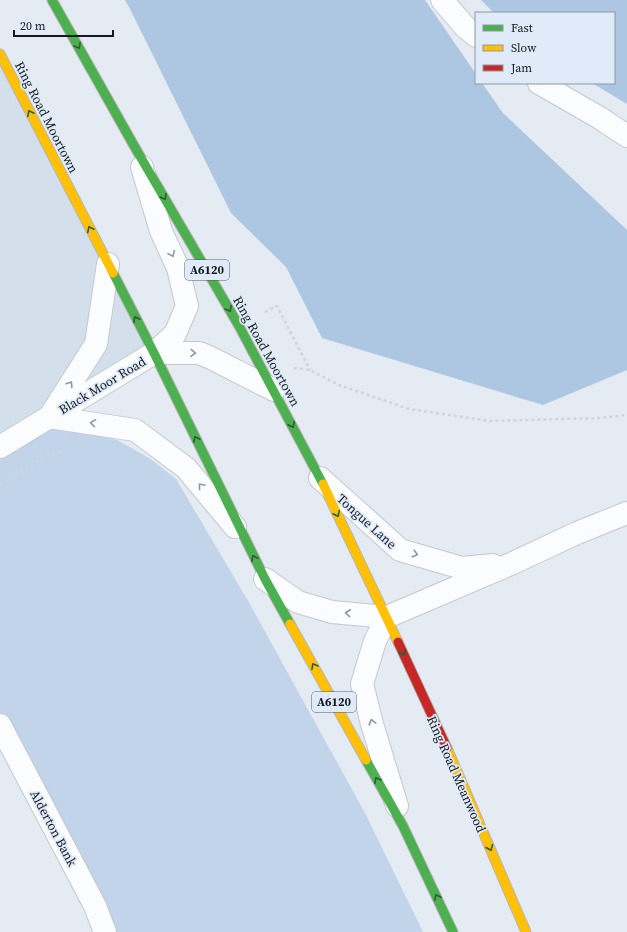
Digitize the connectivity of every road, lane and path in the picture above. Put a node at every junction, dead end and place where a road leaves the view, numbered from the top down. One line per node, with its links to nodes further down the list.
1 (52, 0): 7 (highway, Ring Road Moortown / A6120, one-way to 7)
2 (442, 0): 3 (street)
3 (475, 35)
4 (0, 54): 8 (highway, Ring Road Moortown / A6120, one-way to 4)
5 (541, 84): 6 (street)
6 (627, 136)
7 (137, 151): 9 (street, Black Moor Road, one-way to 9); 11 (highway, Ring Road Moortown / A6120, one-way to 11)
8 (108, 264): 9 (highway, Ring Road Moortown / A6120, one-way to 8); 13 (street, Black Moor Road, one-way to 8)
9 (154, 353): 11 (street, Black Moor Road, one-way to 11); 13 (street, Black Moor Road); 19 (highway, Ring Road Moortown / A6120, one-way to 9)
10 (310, 370): 12 (path)
11 (274, 390): 16 (highway, Ring Road Moortown / A6120, one-way to 16)
12 (627, 415)
13 (49, 417): 14 (street, Black Moor Road); 19 (street, Black Moor Road, one-way to 13)
14 (0, 447)
15 (68, 449): 17 (path)
16 (320, 478): 20 (street, Tongue Lane, one-way to 20); 22 (highway, Ring Road Moortown / A6120, one-way to 22)
17 (0, 484)
18 (627, 513): 20 (street, Tongue Lane)
19 (244, 537): 21 (highway, Ring Road Moortown / A6120, one-way to 19)
20 (513, 563): 22 (street, Tongue Lane)
21 (265, 579): 22 (street, one-way to 21); 24 (highway, A6120, one-way to 21)
22 (387, 617): 24 (street, one-way to 22); 27 (highway, Ring Road Meanwood / A6120, one-way to 27)
23 (0, 725): 25 (street, Alderton Bank)
24 (403, 826): 26 (highway, A6120, one-way to 24)
25 (105, 932)
26 (454, 932)
27 (526, 932)

